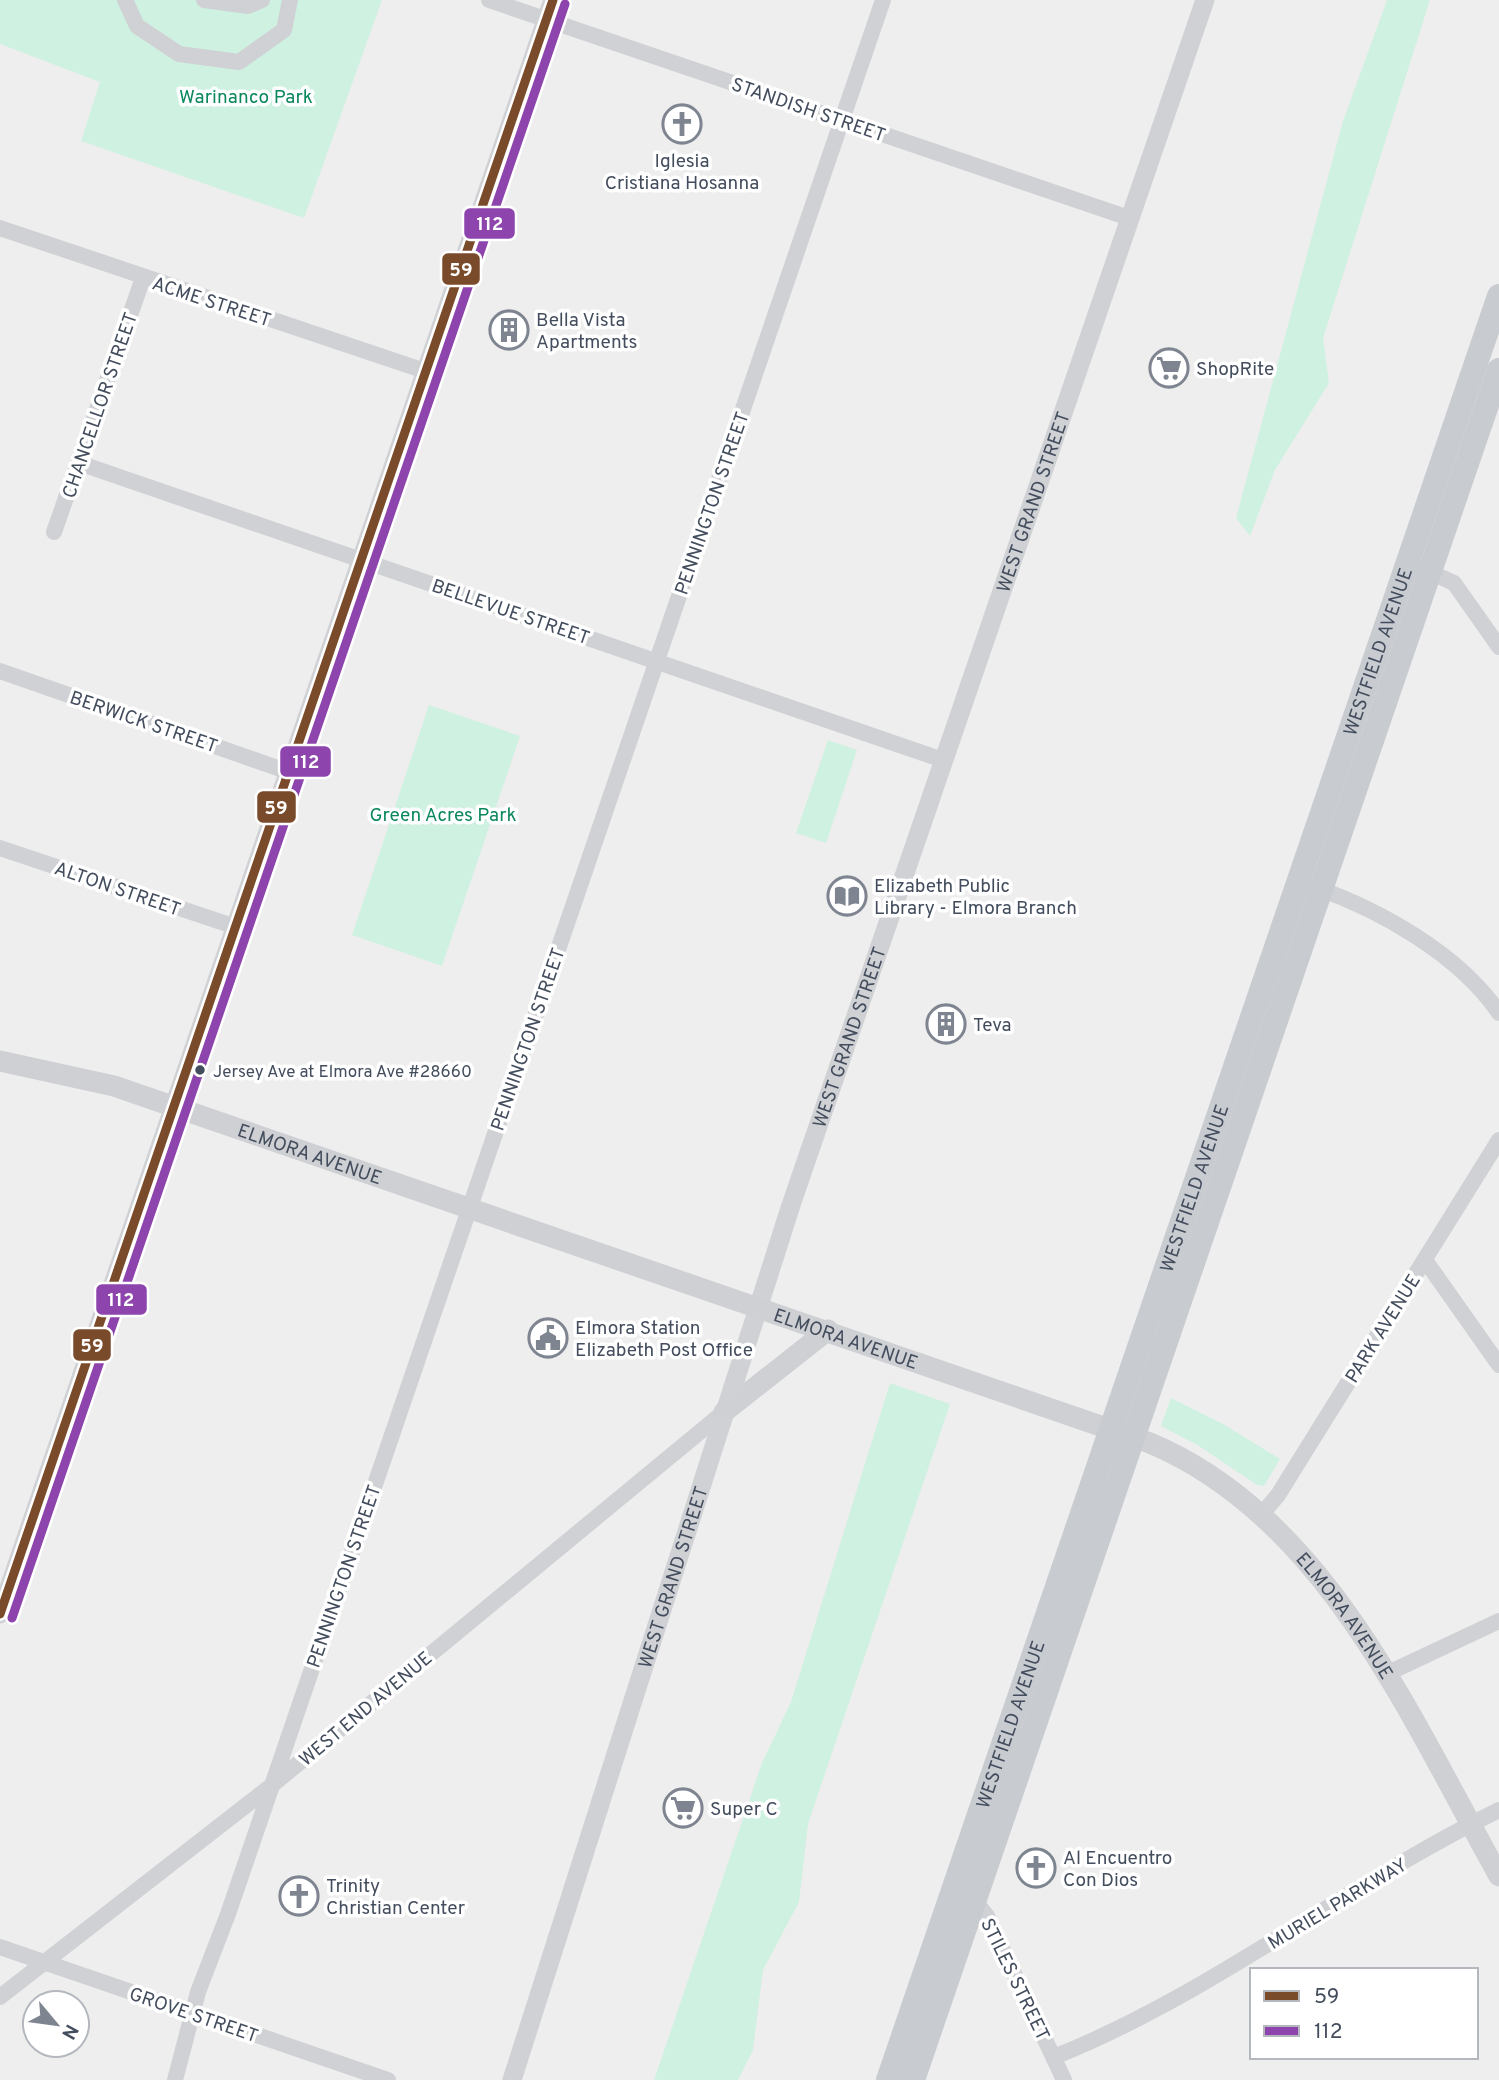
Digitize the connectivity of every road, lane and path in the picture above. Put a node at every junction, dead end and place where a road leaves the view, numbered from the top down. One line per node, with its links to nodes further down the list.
1 (125, 0): 4 (street)
2 (204, 0): 3 (street)
3 (262, 0)
4 (290, 0)
5 (489, 0): 9 (street, STANDISH STREET)
6 (553, 0): 9 (street)
7 (883, 0): 10 (street, PENNINGTON STREET)
8 (1205, 0): 11 (street, WEST GRAND STREET)
9 (546, 20): 10 (street, STANDISH STREET); 16 (street)
10 (843, 120): 11 (street, STANDISH STREET); 22 (street, PENNINGTON STREET)
11 (1129, 218): 24 (street, WEST GRAND STREET)
12 (0, 228): 13 (street, ACME STREET)
13 (143, 278): 16 (street, ACME STREET); 17 (street, CHANCELLOR STREET)
14 (1499, 296): 20 (main road, WESTFIELD AVENUE)
15 (1499, 370): 20 (main road, WESTFIELD AVENUE)
16 (425, 371): 19 (street)
17 (79, 463): 18 (street, CHANCELLOR STREET); 19 (street, BELLEVUE STREET)
18 (54, 531)
19 (361, 560): 22 (street, BELLEVUE STREET); 25 (street)
20 (1419, 568): 21 (street); 27 (main road, WESTFIELD AVENUE)
21 (1499, 647)
22 (656, 662): 24 (street, BELLEVUE STREET); 34 (street, PENNINGTON STREET)
23 (0, 671): 25 (street, BERWICK STREET)
24 (943, 760): 36 (street, WEST GRAND STREET)
25 (289, 772): 28 (street)
26 (0, 848): 28 (street, ALTON STREET)
27 (1310, 885): 29 (street); 33 (main road, WESTFIELD AVENUE)
28 (236, 927): 31 (street)
29 (1499, 1013)
30 (0, 1061): 31 (main road, ELMORA AVENUE)
31 (174, 1107): 34 (main road, ELMORA AVENUE); 43 (street)
32 (1499, 1140): 35 (street, PARK AVENUE)
33 (1215, 1161): 40 (main road, WESTFIELD AVENUE); 41 (main road, WESTFIELD AVENUE)
34 (470, 1208): 36 (main road, ELMORA AVENUE); 47 (street, PENNINGTON STREET)
35 (1425, 1260): 38 (street); 42 (street, PARK AVENUE)
36 (758, 1306): 37 (main road, ELMORA AVENUE); 39 (street, WEST GRAND STREET)
37 (828, 1330): 39 (main road); 40 (main road, ELMORA AVENUE)
38 (1499, 1365)
39 (724, 1412): 47 (street, WEST END AVENUE); 59 (street, WEST GRAND STREET)
40 (1110, 1429): 41 (main road, ELMORA AVENUE); 46 (main road, WESTFIELD AVENUE)
41 (1133, 1437): 42 (main road, ELMORA AVENUE); 46 (main road, WESTFIELD AVENUE)
42 (1262, 1514): 45 (main road, ELMORA AVENUE)
43 (0, 1614)
44 (1499, 1621): 45 (street)
45 (1385, 1674): 49 (main road, ELMORA AVENUE)
46 (1030, 1701): 51 (main road, WESTFIELD AVENUE)
47 (271, 1786): 53 (street, WEST END AVENUE); 55 (street, PENNINGTON STREET)
48 (1499, 1810): 49 (street, MURIEL PARKWAY)
49 (1470, 1824): 50 (main road, ELMORA AVENUE); 56 (street, MURIEL PARKWAY)
50 (1499, 1876)
51 (962, 1899): 56 (street, STILES STREET); 60 (main road, WESTFIELD AVENUE); 61 (main road, WESTFIELD AVENUE)
52 (0, 1947): 53 (street, GROVE STREET)
53 (44, 1962): 54 (street, WEST END AVENUE); 55 (street, GROVE STREET)
54 (0, 1997)
55 (192, 2014): 57 (street, PENNINGTON STREET); 58 (street, GROVE STREET)
56 (1054, 2057): 62 (street, STILES STREET)
57 (174, 2080)
58 (388, 2080)
59 (512, 2080)
60 (888, 2080)
61 (913, 2080)
62 (1064, 2080)

